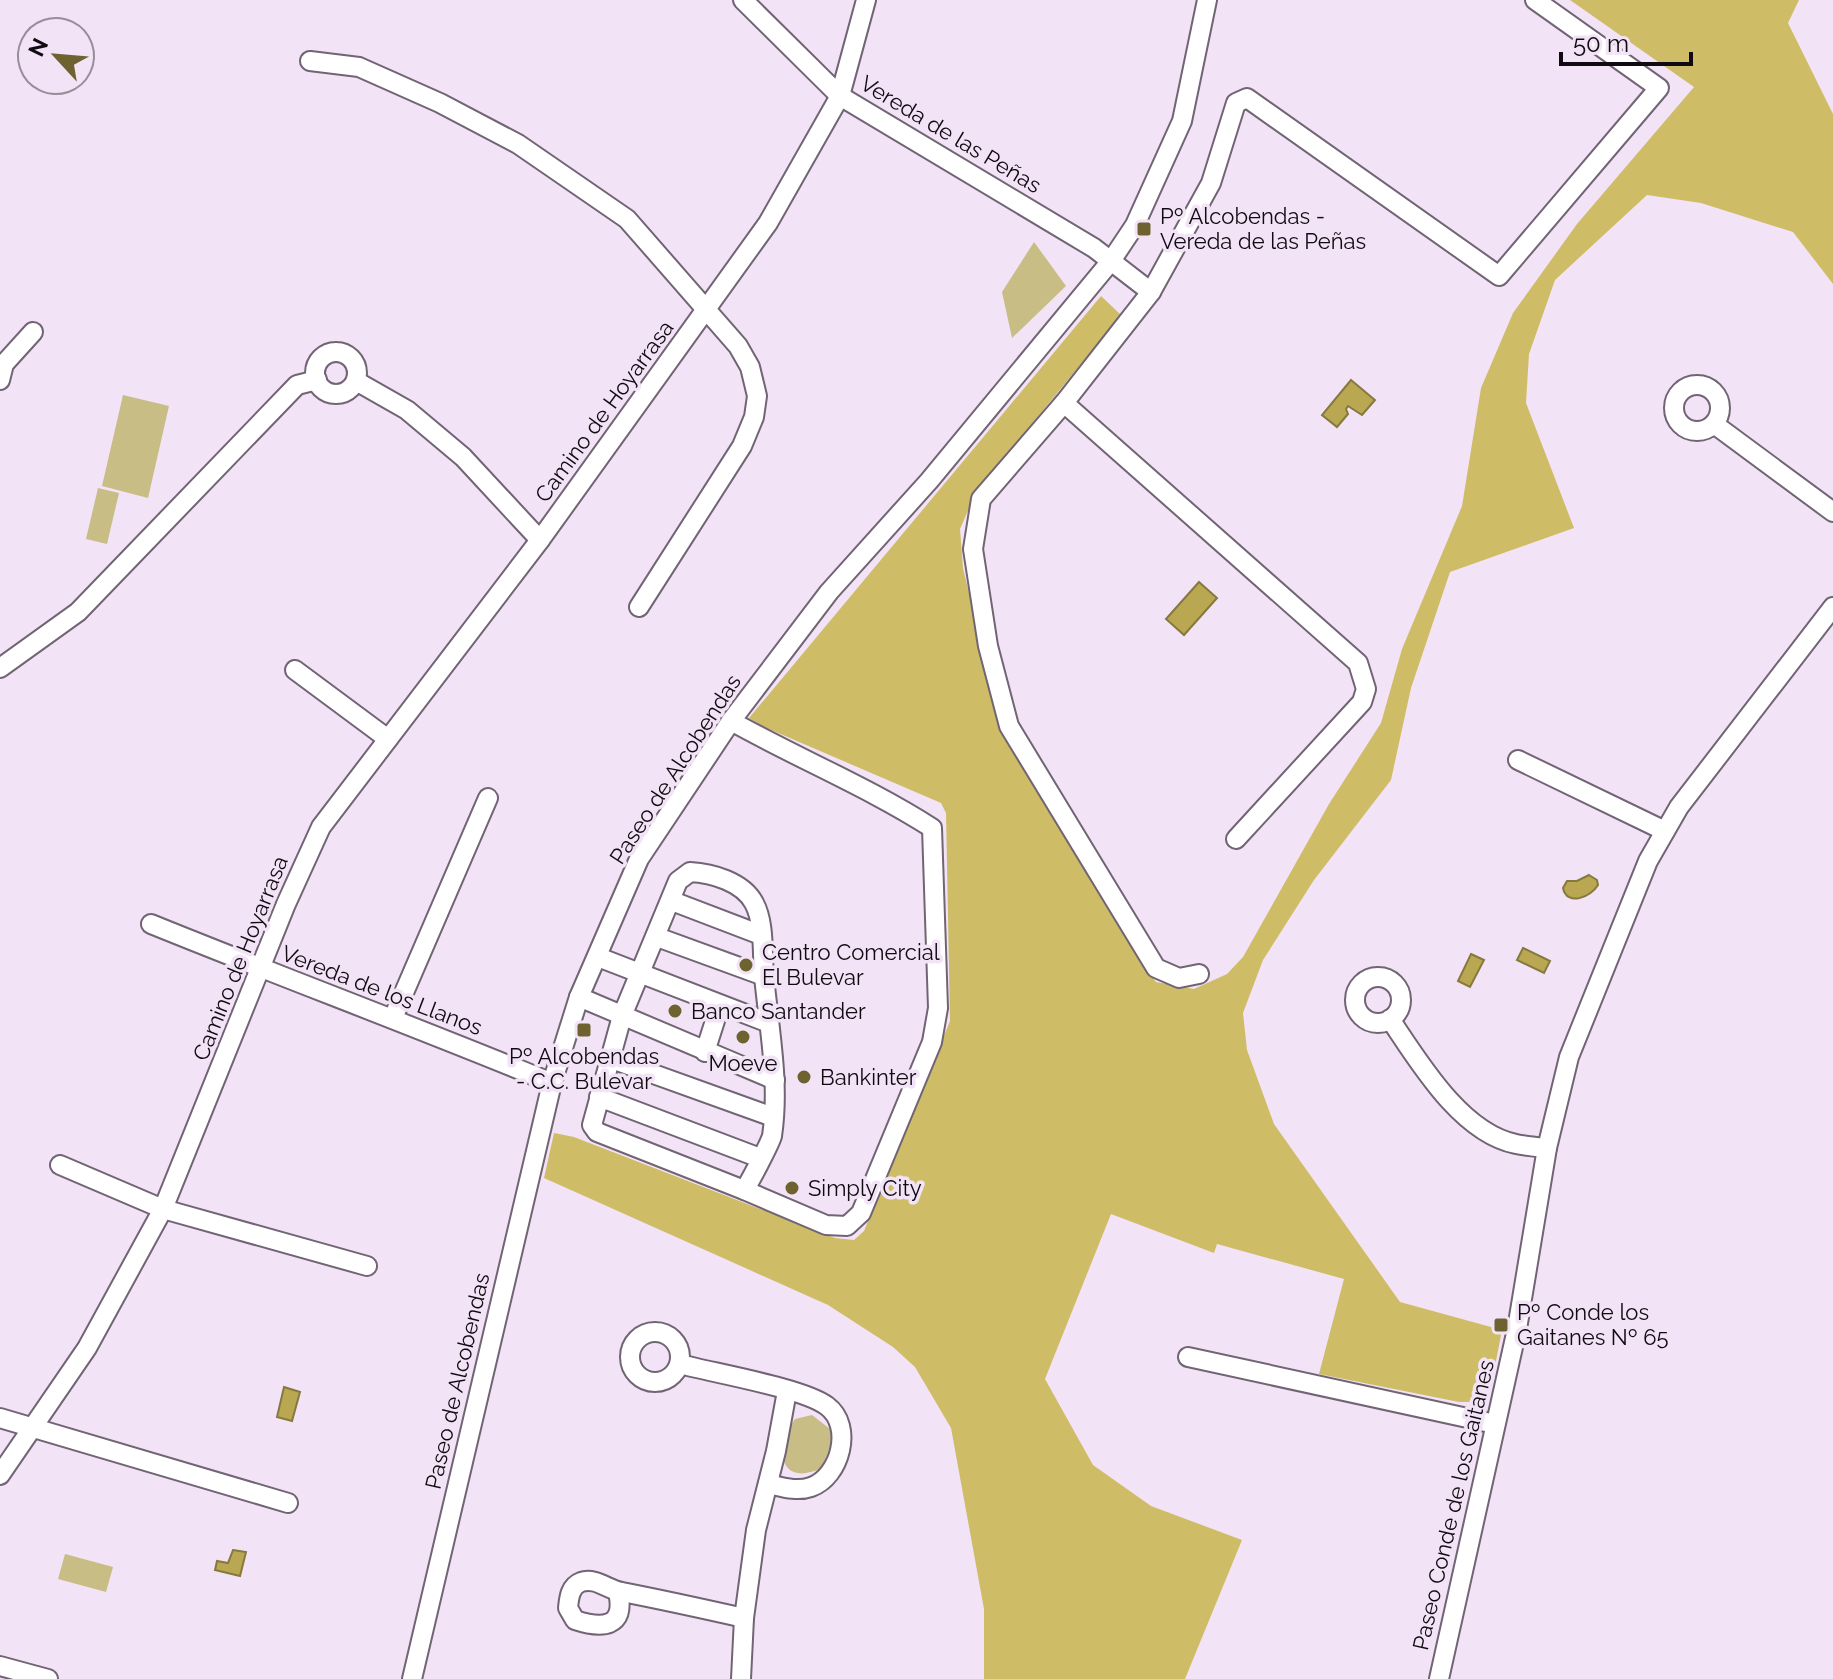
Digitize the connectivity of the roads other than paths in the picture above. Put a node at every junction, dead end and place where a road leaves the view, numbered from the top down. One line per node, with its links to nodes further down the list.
1 (743, 0): 6 (street, Vereda de las Peñas)
2 (866, 0): 6 (street, Camino de Hoyarrasa)
3 (1207, 0): 7 (street, Paseo de Alcobendas)
4 (1535, 0): 8 (street)
5 (310, 61): 9 (street)
6 (840, 96): 7 (street, Vereda de las Peñas); 9 (street, Camino de Hoyarrasa)
7 (1111, 261): 8 (street, Vereda de las Peñas); 22 (street, Paseo de Alcobendas)
8 (1151, 292): 14 (street)
9 (707, 310): 17 (street, Camino de Hoyarrasa); 18 (street)
10 (33, 332): 11 (street)
11 (0, 380)
12 (317, 380): 13 (street); 13 (street); 20 (street)
13 (356, 381): 17 (street, Camino de Hoyarrasa)
14 (1064, 403): 27 (street); 35 (street)
15 (1714, 424): 16 (street)
16 (1833, 512)
17 (540, 540): 23 (street, Camino de Hoyarrasa)
18 (639, 607)
19 (1833, 607): 26 (street, Paseo Conde de los Gaitanes)
20 (0, 668)
21 (295, 670): 23 (street)
22 (731, 721): 32 (street, Paseo de Alcobendas); 52 (street)
23 (388, 739): 33 (street, Camino de Hoyarrasa)
24 (1518, 760): 26 (street)
25 (488, 798): 40 (street)
26 (1665, 831): 49 (street, Paseo Conde de los Gaitanes)
27 (1236, 839)
28 (672, 901): 30 (street); 30 (street); 31 (street)
29 (151, 924): 33 (street, Vereda de los Llanos)
30 (761, 935): 36 (street)
31 (657, 937): 34 (street); 36 (street)
32 (598, 957): 34 (street); 37 (street, Paseo de Alcobendas)
33 (260, 969): 40 (street, Vereda de los Llanos); 53 (street, Camino de Hoyarrasa)
34 (640, 974): 38 (street); 39 (street)
35 (1199, 974)
36 (764, 976): 42 (street)
37 (579, 997): 39 (street); 46 (street, Paseo de Alcobendas)
38 (720, 1005): 42 (street); 43 (street)
39 (622, 1016): 43 (street); 44 (street)
40 (393, 1018): 46 (street, Vereda de los Llanos)
41 (1390, 1019): 49 (street)
42 (769, 1023): 45 (street)
43 (705, 1052): 45 (street)
44 (609, 1058): 47 (street); 48 (street)
45 (775, 1080): 48 (street)
46 (552, 1083): 68 (street, Paseo de Alcobendas)
47 (599, 1097): 50 (street); 52 (street)
48 (773, 1117): 50 (street)
49 (1547, 1148): 59 (street, Paseo Conde de los Gaitanes)
50 (760, 1158): 52 (street)
51 (60, 1165): 53 (street)
52 (744, 1190)
53 (163, 1209): 54 (street); 60 (street, Camino de Hoyarrasa)
54 (367, 1266)
55 (1188, 1357): 59 (street)
56 (680, 1364): 57 (street)
57 (787, 1391): 62 (street); 62 (street)
58 (0, 1418): 60 (street)
59 (1495, 1424): 70 (street, Paseo Conde de los Gaitanes)
60 (33, 1430): 61 (street, Camino de Hoyarrasa); 63 (street)
61 (0, 1475)
62 (768, 1484): 65 (street)
63 (288, 1503)
64 (618, 1592): 65 (street)
65 (744, 1618): 69 (street)
66 (0, 1666): 67 (street)
67 (48, 1679)
68 (412, 1679)
69 (741, 1679)
70 (1439, 1679)

